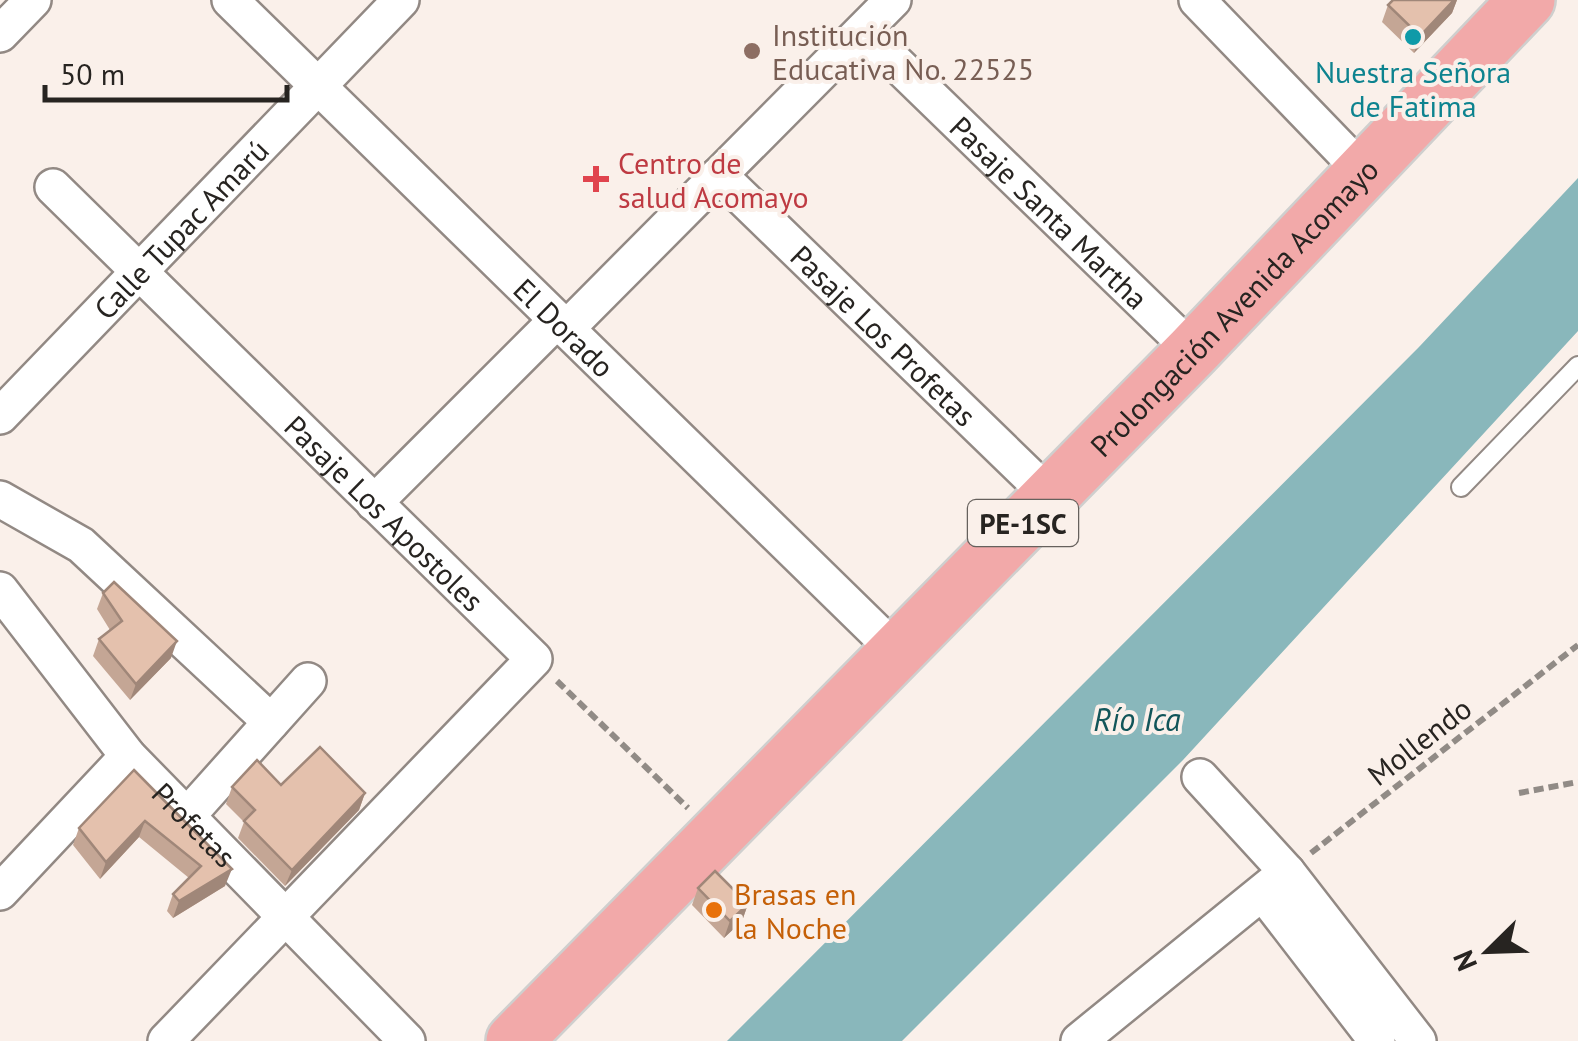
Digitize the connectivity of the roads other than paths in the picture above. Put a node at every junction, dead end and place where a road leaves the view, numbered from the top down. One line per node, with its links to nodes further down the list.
1 (33, 0): 8 (street)
2 (230, 0): 9 (street, El Dorado)
3 (401, 0): 9 (street, Calle Tupac Amarú)
4 (893, 0): 7 (street)
5 (1198, 0): 10 (street)
6 (1527, 0): 10 (main road, Prolongación Avenida Acomayo / PE-1SC)
7 (863, 30): 11 (street); 15 (street, Pasaje Santa Martha)
8 (0, 34)
9 (318, 86): 13 (street, Calle Tupac Amarú); 14 (street, El Dorado)
10 (1364, 172): 15 (main road, Prolongación Avenida Acomayo / PE-1SC)
11 (719, 175): 14 (street); 19 (street, Pasaje Los Profetas)
12 (53, 186): 13 (street, Pasaje Los Apostoles)
13 (139, 272): 17 (street, Calle Tupac Amarú); 21 (street, Pasaje Los Apostoles)
14 (562, 324): 21 (street); 23 (street, El Dorado)
15 (1193, 351): 19 (main road, Prolongación Avenida Acomayo / PE-1SC)
16 (1578, 366): 18 (lane)
17 (0, 416)
18 (1461, 487)
19 (1050, 496): 23 (main road, Prolongación Avenida Acomayo / PE-1SC)
20 (0, 499): 25 (street)
21 (374, 503): 31 (street, Pasaje Los Apostoles)
22 (0, 590): 26 (street, Profetas)
23 (897, 652): 34 (main road, Prolongación Avenida Acomayo / PE-1SC)
24 (308, 681): 25 (street)
25 (271, 722): 28 (street)
26 (128, 756): 28 (street, Profetas); 30 (street)
27 (1200, 777): 29 (street)
28 (186, 816): 31 (street, Profetas)
29 (1275, 883): 35 (street); 36 (street); 37 (street)
30 (0, 892)
31 (285, 917): 32 (street); 33 (street, Profetas)
32 (166, 1041)
33 (407, 1041)
34 (514, 1041)
35 (1079, 1041)
36 (1377, 1041)
37 (1418, 1041)

